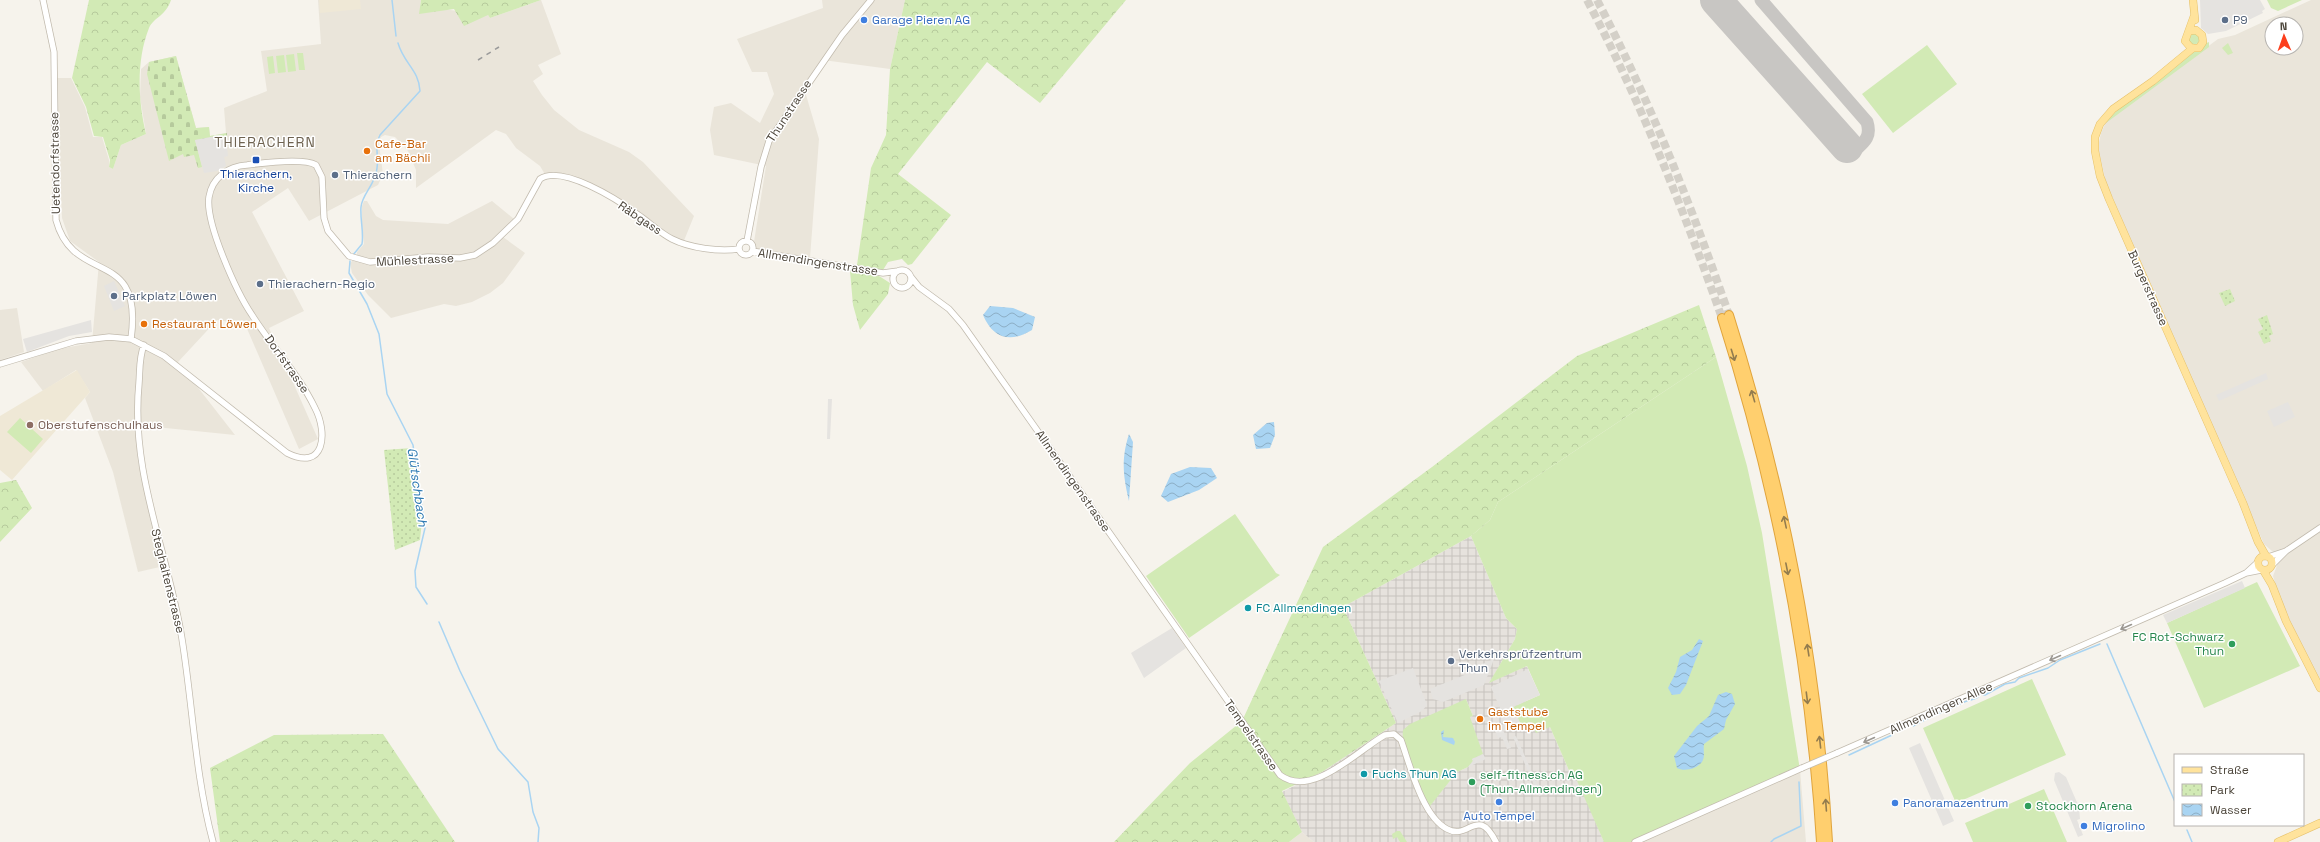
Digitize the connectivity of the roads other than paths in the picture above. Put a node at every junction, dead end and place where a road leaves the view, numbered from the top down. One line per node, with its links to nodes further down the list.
1 (43, 0): 20 (street, Uetendorfstrasse)
2 (872, 0): 10 (street, Thunstrasse)
3 (2193, 0): 4 (main road)
4 (2194, 31): 5 (main road); 6 (main road)
5 (2186, 43): 6 (main road); 7 (main road, Burgerstrasse)
6 (2193, 48): 7 (main road, Burgerstrasse)
7 (2178, 58): 24 (main road, Burgerstrasse)
8 (316, 165): 9 (street, Mühlestrasse); 21 (street, Dorfstrasse)
9 (546, 176): 11 (street, Räbgass)
10 (748, 241): 11 (street); 12 (street)
11 (739, 249): 12 (street)
12 (752, 251): 14 (street, Allmendingenstrasse)
13 (898, 271): 14 (street, Allmendingenstrasse); 15 (street); 16 (street)
14 (883, 273): 16 (street, Allmendingenstrasse)
15 (911, 277): 17 (street); 18 (street, Allmendingenstrasse)
16 (894, 280): 17 (street)
17 (907, 286): 18 (street)
18 (920, 287): 28 (street, Allmendingenstrasse)
19 (1725, 317): 31 (highway)
20 (131, 339): 21 (street); 22 (street)
21 (144, 345): 32 (street, Steghaltenstrasse)
22 (0, 364)
23 (2320, 528): 25 (street)
24 (2258, 542): 26 (main road, Burgerstrasse); 27 (main road, Burgerstrasse)
25 (2286, 551): 26 (street); 27 (street, Allmendingen-Allee)
26 (2267, 557): 27 (main road, Burgerstrasse)
27 (2264, 566): 29 (main road, Burgerstrasse); 34 (street, Allmendingen-Allee, one-way to 34, bridge)
28 (1215, 685): 33 (street, Tempelstrasse)
29 (2320, 688)
30 (2320, 823): 35 (main road)
31 (1827, 841)
32 (213, 842)
33 (1496, 842)
34 (1635, 842)
35 (2278, 842)

